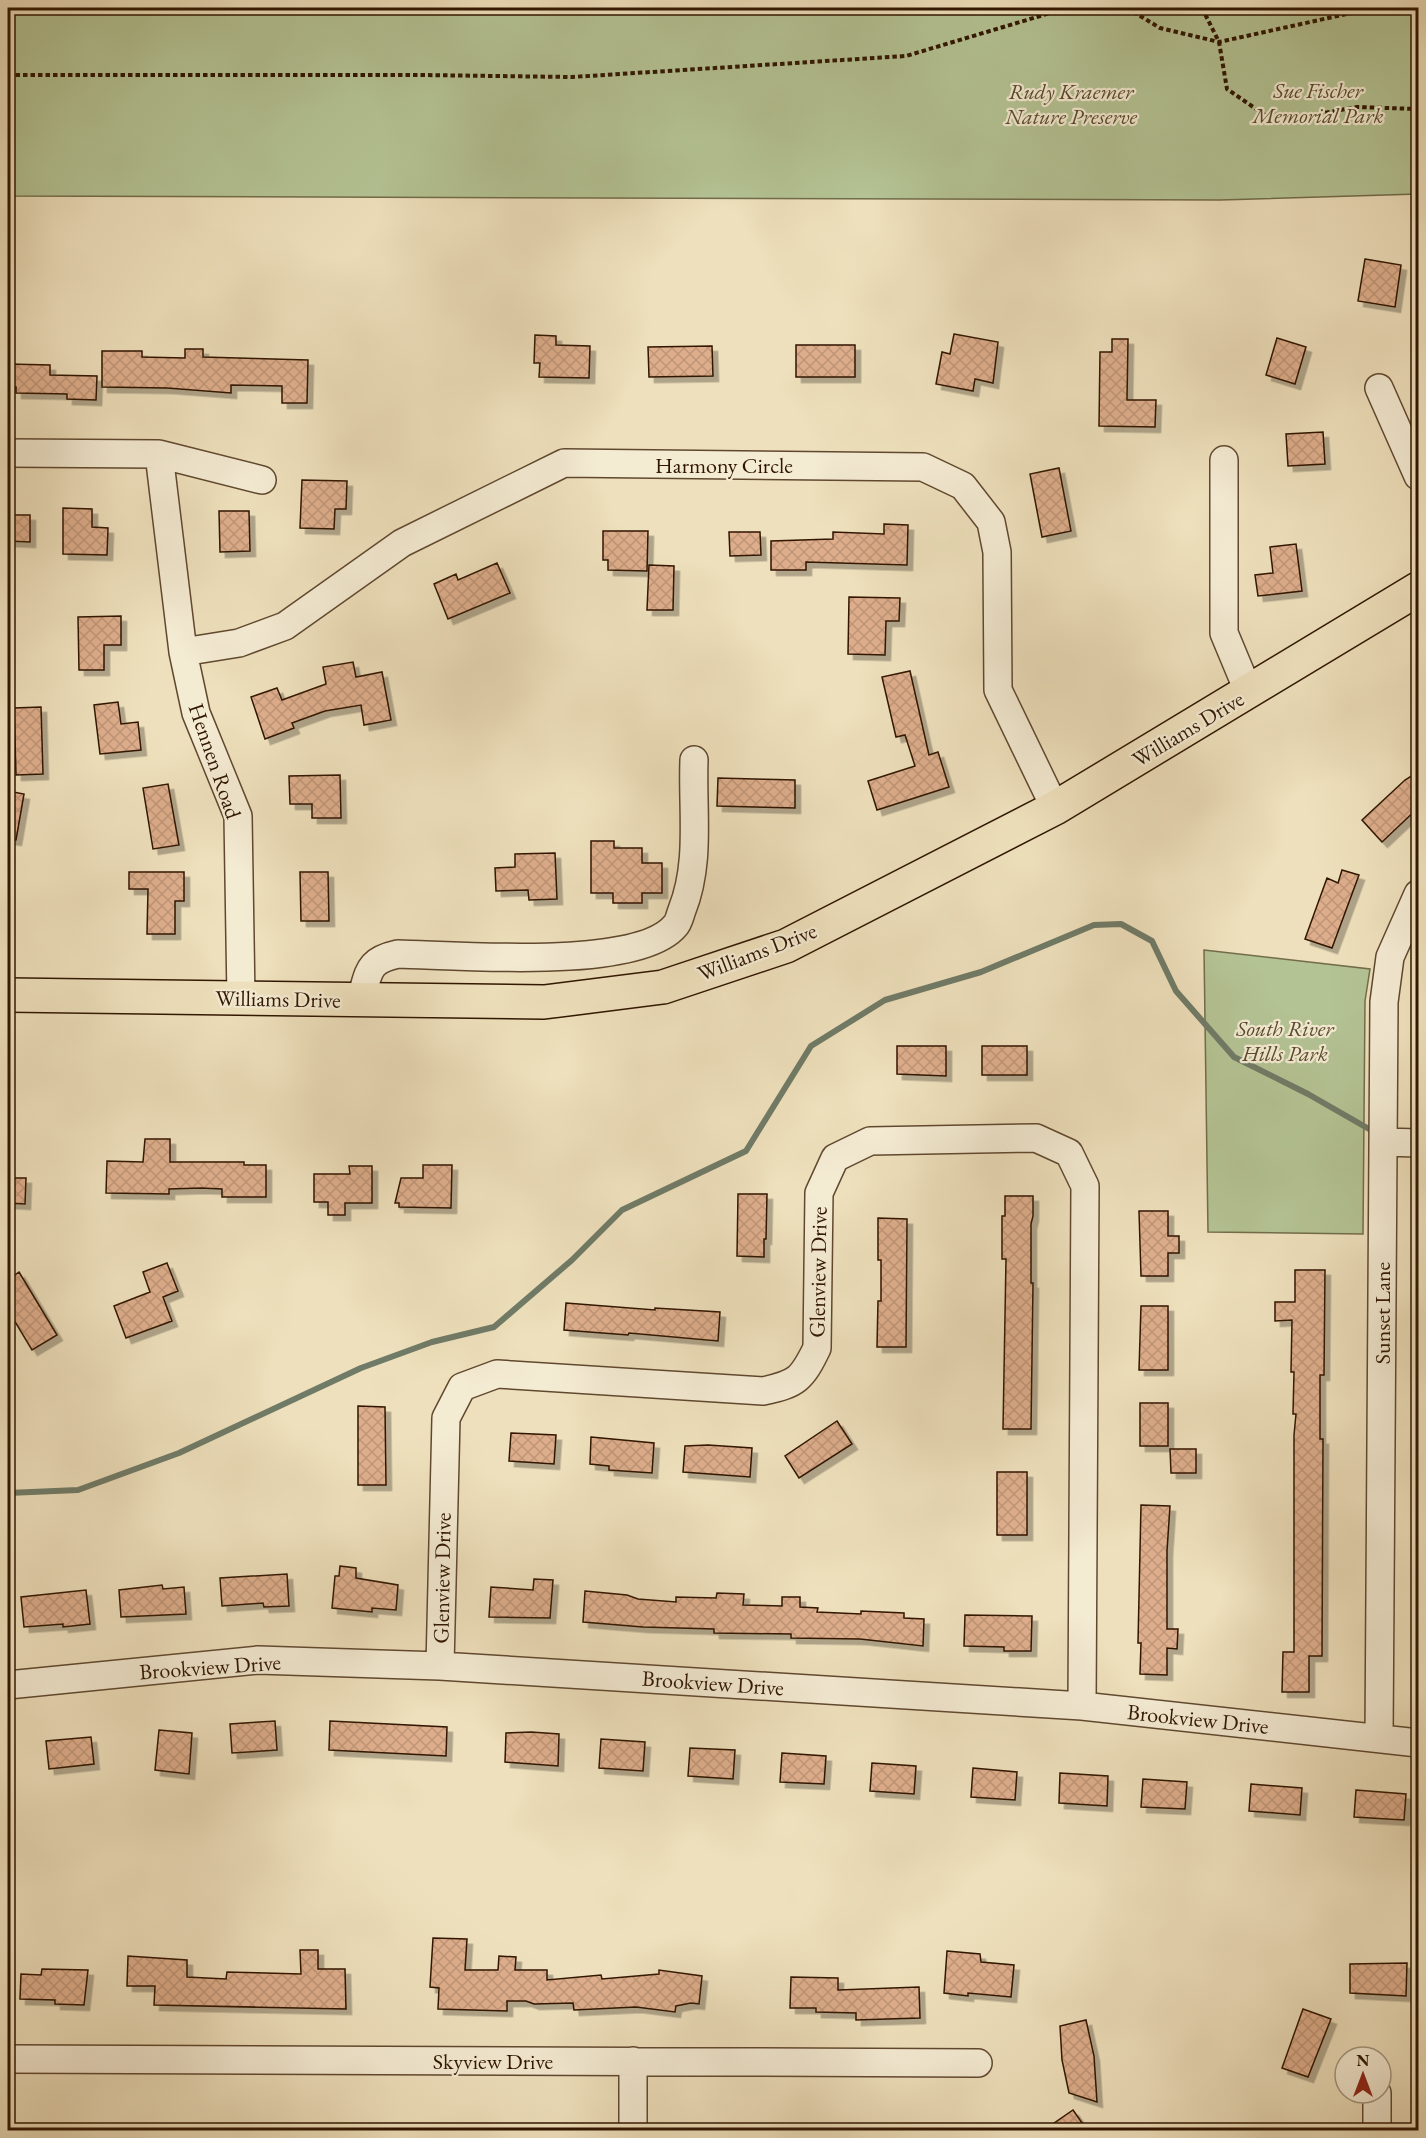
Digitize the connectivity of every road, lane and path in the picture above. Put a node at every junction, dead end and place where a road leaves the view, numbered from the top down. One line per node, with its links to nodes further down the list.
1 (1063, 8): 6 (path)
2 (1127, 8): 5 (path)
3 (1202, 8): 5 (path)
4 (1374, 8): 5 (path)
5 (1219, 42): 7 (path)
6 (8, 75)
7 (1419, 109)
8 (1379, 388): 12 (street)
9 (8, 453): 10 (street)
10 (159, 454): 13 (street); 15 (street, Hennen Road)
11 (1224, 460): 16 (street)
12 (1419, 476)
13 (262, 480)
14 (1419, 589): 16 (main road, Williams Drive)
15 (183, 652): 18 (street, Harmony Circle); 21 (street, Hennen Road)
16 (1249, 693): 18 (main road, Williams Drive)
17 (694, 760): 22 (street)
18 (1055, 808): 22 (main road, Williams Drive)
19 (1419, 894): 23 (street, Sunset Lane)
20 (8, 995): 21 (main road, Williams Drive)
21 (241, 999): 22 (main road, Williams Drive)
22 (360, 1000)
23 (1383, 1142): 24 (street); 28 (street, Sunset Lane)
24 (1419, 1143)
25 (440, 1666): 26 (street, Brookview Drive); 27 (street, Brookview Drive); 27 (street, Glenview Drive)
26 (8, 1685)
27 (1082, 1706): 28 (street, Brookview Drive)
28 (1379, 1738): 29 (street, Brookview Drive)
29 (1419, 1743)
30 (8, 2059): 31 (street, Skyview Drive)
31 (633, 2061): 32 (street, Skyview Drive); 34 (street)
32 (978, 2062)
33 (1377, 2105): 35 (street)
34 (633, 2130)
35 (1377, 2130)

